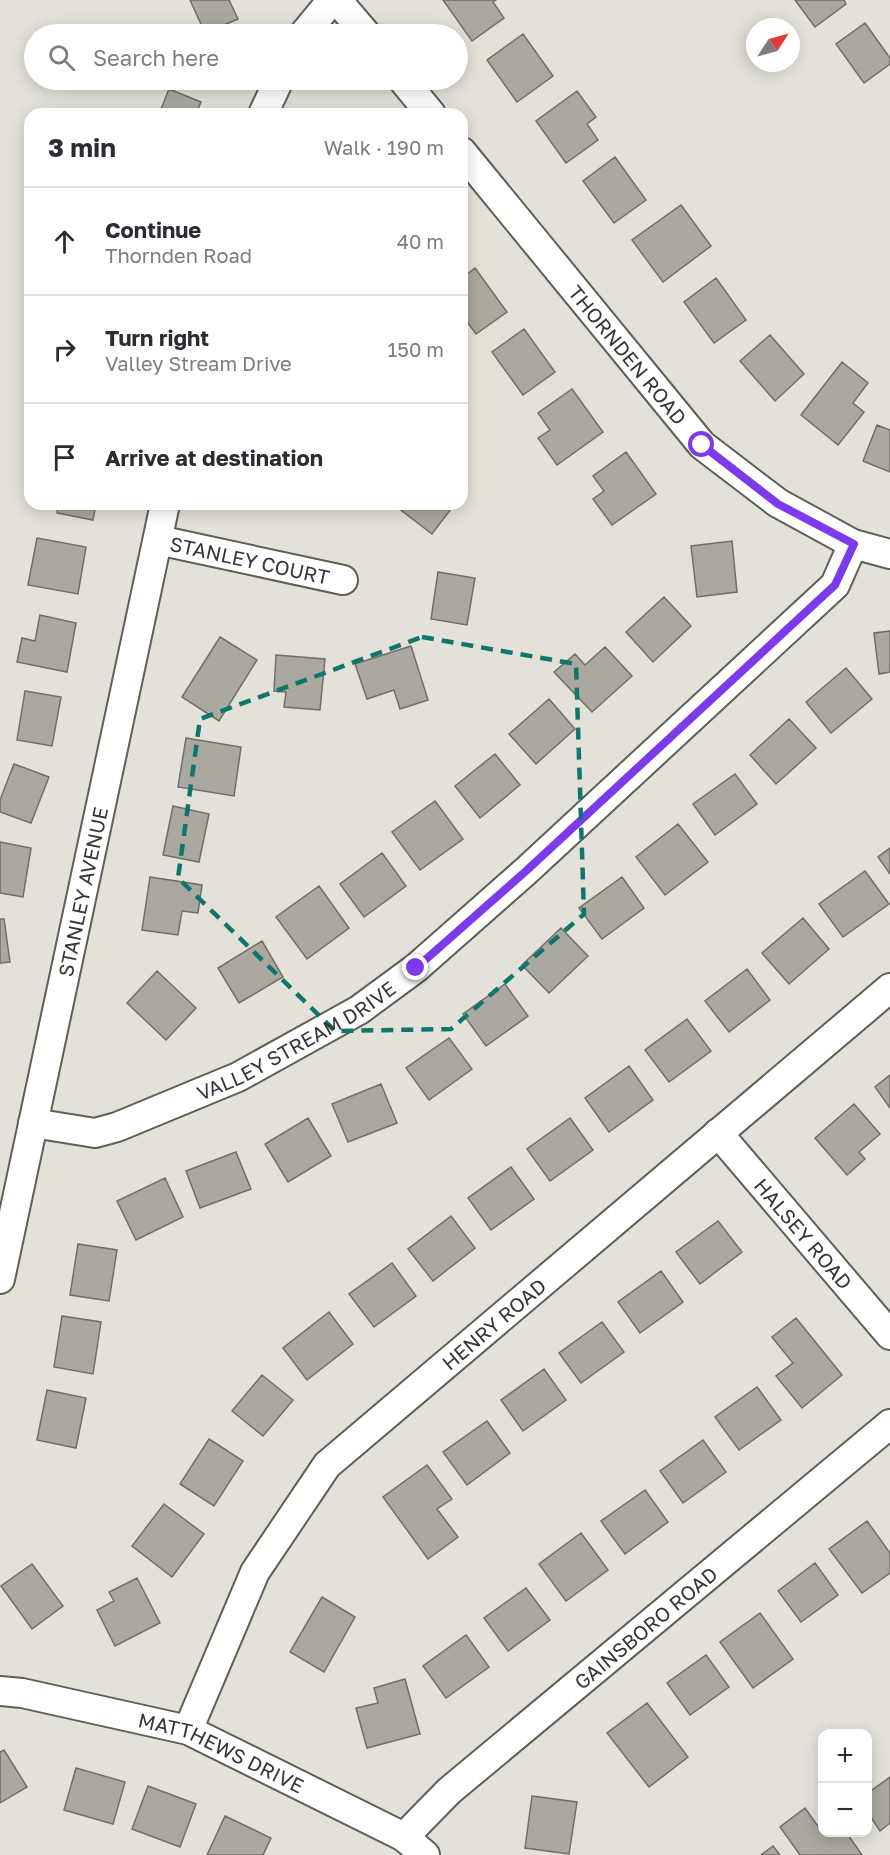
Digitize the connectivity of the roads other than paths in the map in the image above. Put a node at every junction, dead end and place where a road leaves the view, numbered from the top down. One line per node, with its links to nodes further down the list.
1 (332, 0): 3 (street)
2 (337, 0): 4 (street)
3 (312, 24)
4 (357, 24)
5 (274, 90): 7 (street)
6 (411, 90): 8 (street)
7 (266, 108)
8 (426, 108)
9 (468, 159): 12 (street, THORNDEN ROAD)
10 (164, 510): 11 (street, STANLEY AVENUE)
11 (158, 540): 14 (street, STANLEY COURT); 16 (street, STANLEY AVENUE)
12 (854, 544): 13 (street, THORNDEN ROAD); 16 (street, VALLEY STREAM DRIVE)
13 (890, 554)
14 (343, 580)
15 (890, 988): 17 (street, HENRY ROAD)
16 (33, 1124): 18 (street, STANLEY AVENUE)
17 (718, 1133): 19 (street, HALSEY ROAD); 22 (street, HENRY ROAD)
18 (0, 1278)
19 (890, 1335)
20 (890, 1424): 23 (street, GAINSBORO ROAD)
21 (0, 1691): 22 (street, MATTHEWS DRIVE)
22 (188, 1730): 23 (street, MATTHEWS DRIVE)
23 (414, 1846)

